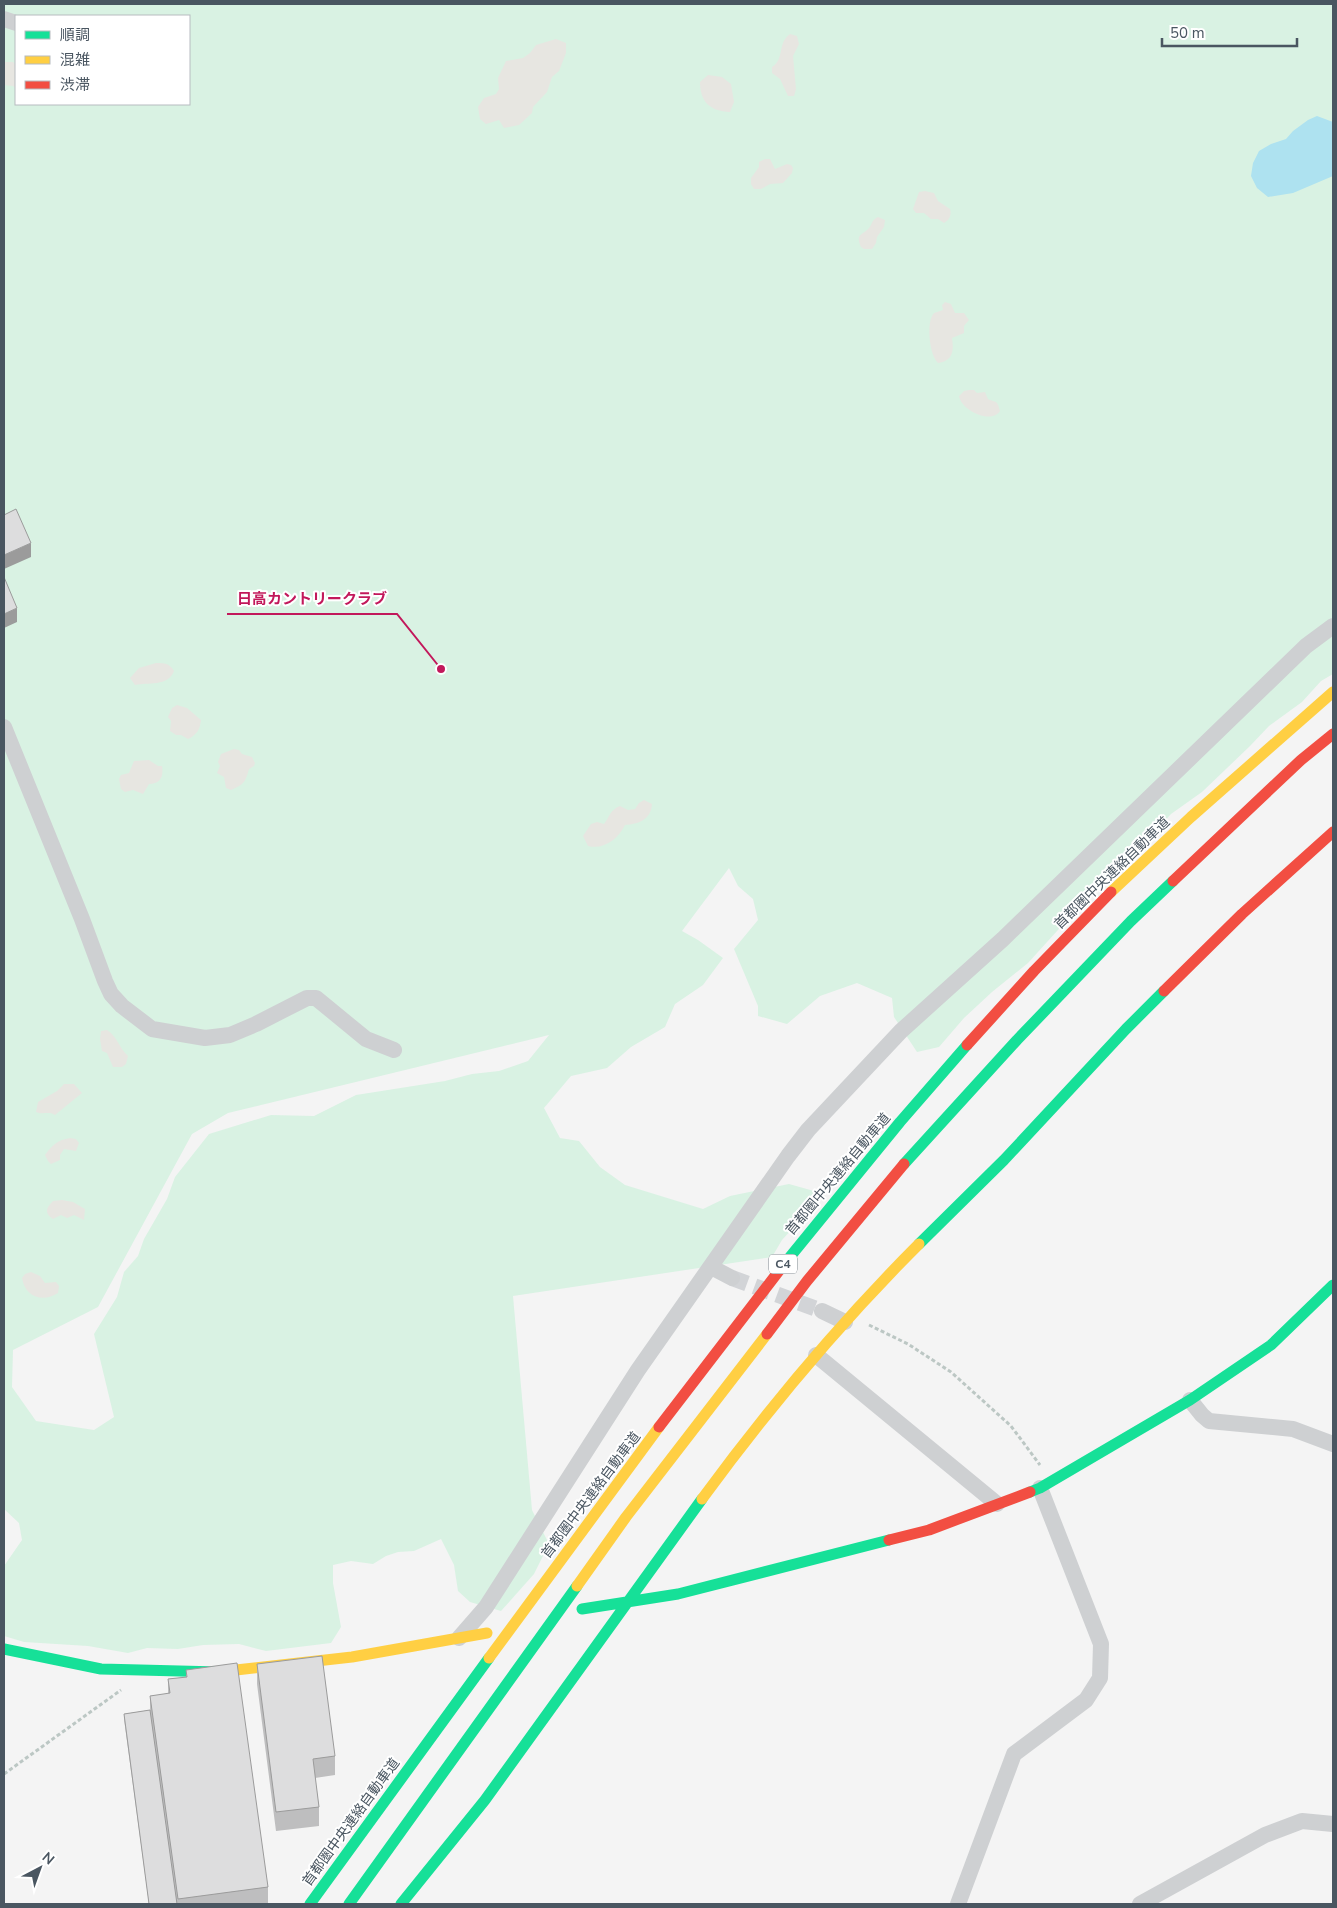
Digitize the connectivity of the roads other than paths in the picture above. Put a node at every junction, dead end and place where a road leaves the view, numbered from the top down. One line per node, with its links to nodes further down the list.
1 (1333, 626): 7 (street)
2 (1333, 692): 23 (main road, 首都圏中央連絡自動車道 / C4)
3 (4, 727): 6 (street)
4 (1333, 734): 24 (main road, C4)
5 (1333, 832): 11 (main road)
6 (394, 1050)
7 (711, 1267): 8 (street); 20 (street)
8 (732, 1278)
9 (1333, 1285): 13 (main road)
10 (822, 1311): 11 (street)
11 (848, 1319): 12 (main road)
12 (816, 1355): 16 (street); 17 (main road)
13 (1190, 1400): 14 (street); 15 (main road)
14 (1333, 1444)
15 (1046, 1484): 16 (main road); 26 (street)
16 (997, 1504): 17 (main road)
17 (630, 1602): 18 (main road); 25 (main road)
18 (582, 1609)
19 (487, 1633): 20 (main road)
20 (459, 1638): 21 (main road)
21 (4, 1649)
22 (1333, 1824): 27 (street)
23 (310, 1904)
24 (349, 1904)
25 (401, 1904)
26 (958, 1904)
27 (1140, 1904)

